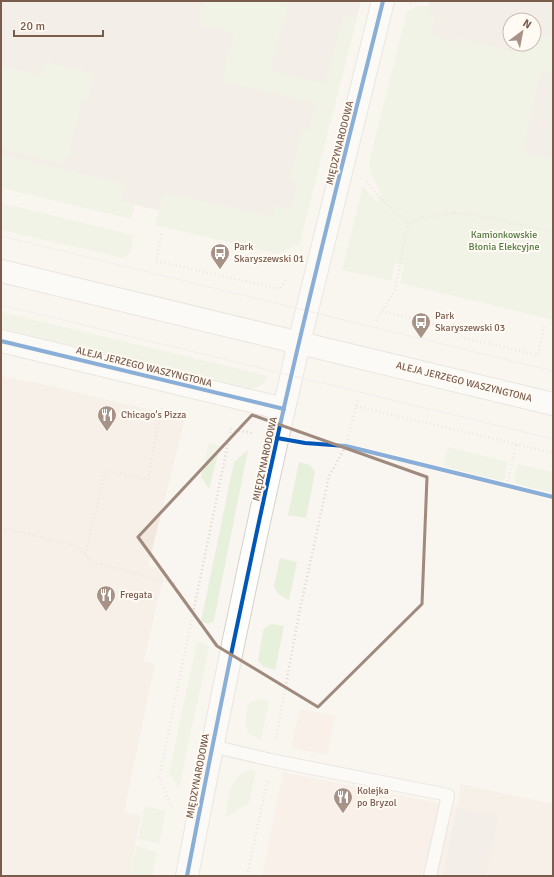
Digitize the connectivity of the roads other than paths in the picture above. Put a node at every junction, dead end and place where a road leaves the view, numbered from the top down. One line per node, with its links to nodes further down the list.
1 (383, 1): 4 (street, MIĘDZYNARODOWA)
2 (1, 271): 4 (street, ALEJA JERZEGO WASZYNGTONA)
3 (1, 341): 6 (street, ALEJA JERZEGO WASZYNGTONA)
4 (299, 343): 5 (street, ALEJA JERZEGO WASZYNGTONA); 6 (street, MIĘDZYNARODOWA)
5 (553, 404)
6 (284, 409): 7 (street, MIĘDZYNARODOWA)
7 (212, 746): 8 (street, MIĘDZYNARODOWA); 9 (lane)
8 (187, 876)
9 (430, 876)

